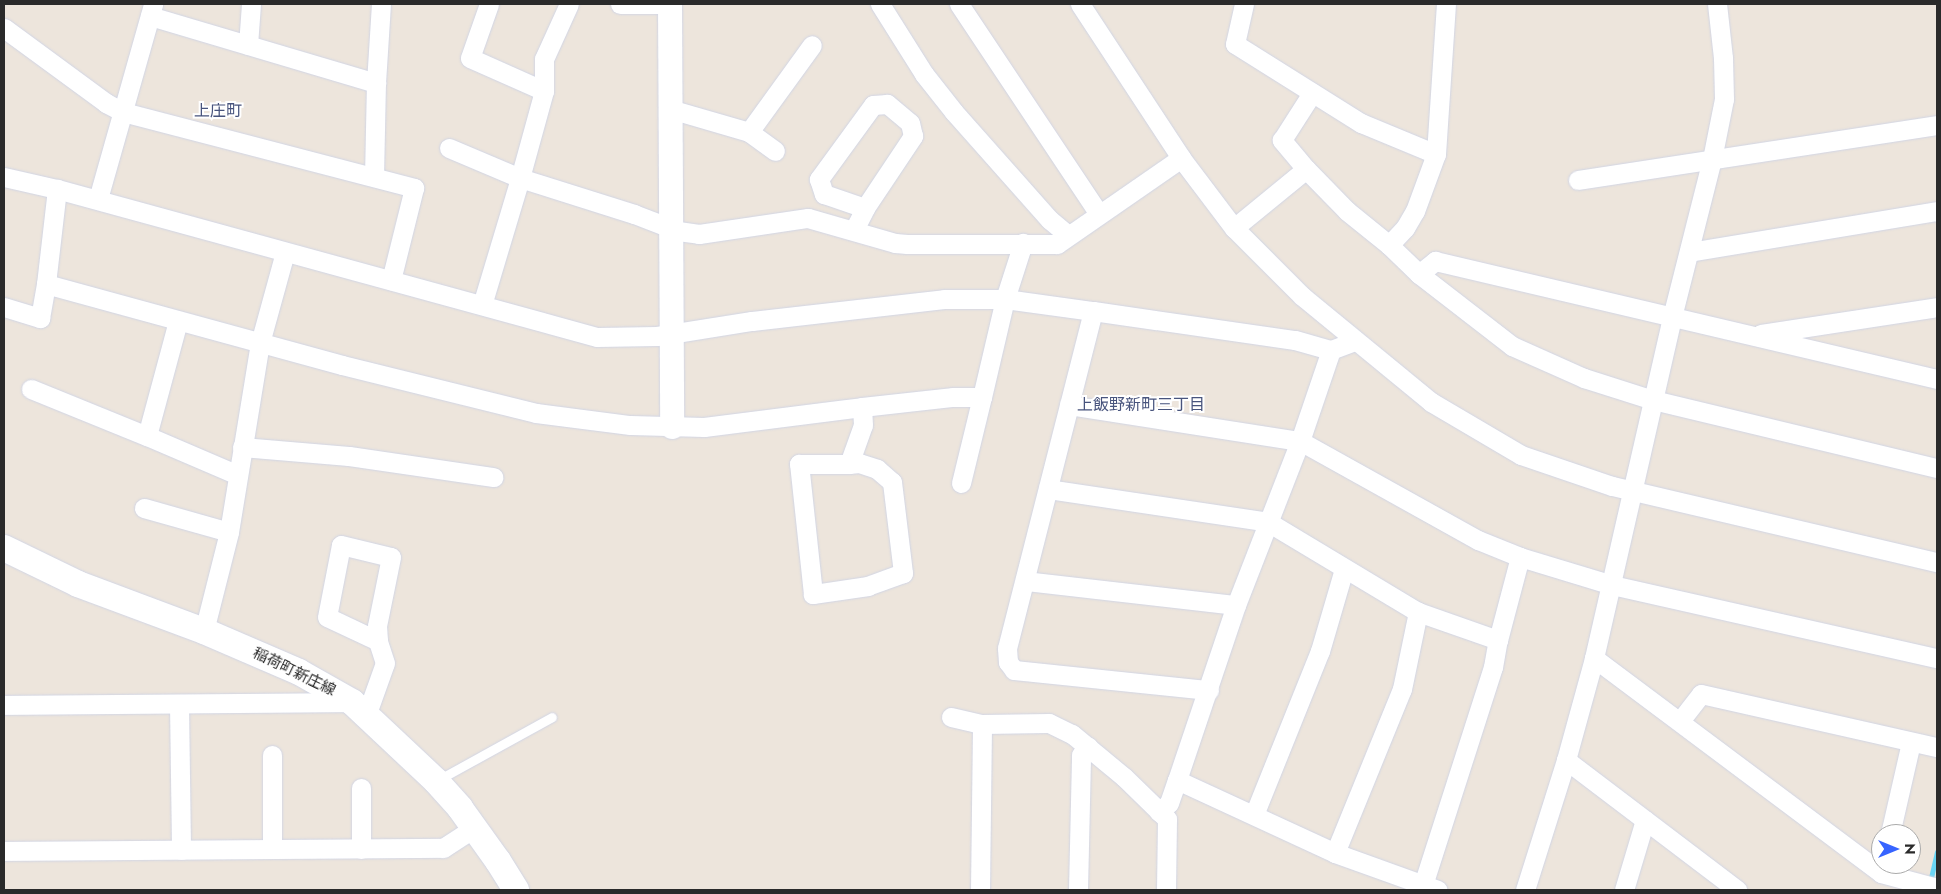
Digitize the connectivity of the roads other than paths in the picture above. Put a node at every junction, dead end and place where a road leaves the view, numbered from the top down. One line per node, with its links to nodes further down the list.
1 (251, 4): 15 (street)
2 (381, 4): 17 (street)
3 (489, 4): 18 (street)
4 (569, 4): 18 (street)
5 (620, 4): 6 (street)
6 (670, 4): 20 (street)
7 (880, 4): 42 (street)
8 (959, 4): 38 (street)
9 (1080, 4): 27 (street)
10 (1244, 4): 19 (street)
11 (1446, 4): 26 (street)
12 (1716, 4): 28 (street)
13 (151, 10): 15 (street); 21 (street)
14 (4, 28): 21 (street)
15 (248, 45): 17 (street)
16 (812, 45): 23 (street)
17 (376, 83): 31 (street)
18 (544, 91): 32 (street)
19 (1312, 93): 26 (street); 29 (street)
20 (670, 109): 23 (street); 39 (street)
21 (123, 112): 31 (street); 35 (street)
22 (1937, 125): 28 (street)
23 (749, 132): 25 (street)
24 (449, 148): 32 (street)
25 (775, 151)
26 (1436, 154): 44 (street)
27 (1181, 158): 38 (street); 40 (street)
28 (1712, 159): 33 (street); 46 (street)
29 (1306, 169): 40 (street); 44 (street)
30 (4, 176): 34 (street)
31 (374, 178): 48 (street)
32 (520, 178): 39 (street); 51 (street)
33 (1578, 180)
34 (57, 189): 35 (street); 49 (street)
35 (98, 199): 45 (street)
36 (865, 208): 36 (street); 41 (street)
37 (1937, 211): 46 (street)
38 (1099, 214): 42 (street)
39 (671, 228): 41 (street); 57 (street)
40 (1234, 228): 59 (street)
41 (854, 230): 43 (street)
42 (1068, 235): 43 (street)
43 (1023, 243): 50 (street)
44 (1389, 245): 47 (street)
45 (285, 252): 48 (street); 60 (street)
46 (1689, 252): 55 (street)
47 (1419, 274): 55 (street); 65 (street)
48 (392, 280): 51 (street)
49 (46, 284): 53 (street); 56 (street)
50 (1005, 300): 54 (street); 57 (street); 64 (street)
51 (482, 305): 57 (street)
52 (1937, 307): 58 (street)
53 (4, 308)
54 (1093, 311): 61 (street); 66 (street)
55 (1672, 317): 58 (street); 65 (street)
56 (178, 320): 60 (street); 69 (street)
57 (672, 334): 68 (street)
58 (1750, 335): 62 (street)
59 (1354, 341): 61 (street); 78 (street)
60 (260, 343): 68 (street); 71 (street)
61 (1331, 350): 70 (street)
62 (1937, 379)
63 (31, 389): 69 (street)
64 (982, 397): 67 (street); 76 (street)
65 (1653, 400): 73 (street); 78 (street)
66 (1069, 405): 70 (street); 77 (street)
67 (862, 407): 68 (street); 72 (street)
68 (672, 427)
69 (146, 436): 74 (street)
70 (1300, 442): 80 (street); 83 (street)
71 (242, 447): 74 (street); 75 (street)
72 (849, 464): 72 (street)
73 (1937, 468)
74 (238, 475): 81 (street)
75 (493, 477)
76 (962, 483)
77 (1048, 489): 80 (street); 86 (street)
78 (1632, 491): 84 (street); 87 (street)
79 (144, 508): 81 (street)
80 (1268, 522): 85 (street); 88 (street)
81 (229, 532): 90 (street)
82 (4, 548): 90 (main road, 稲荷町新庄線)
83 (1520, 557): 87 (street); 91 (street)
84 (1937, 562)
85 (1344, 569): 89 (street); 112 (street)
86 (1025, 581): 88 (street); 95 (street)
87 (1612, 585): 93 (street); 94 (street)
88 (1236, 604): 95 (street)
89 (1418, 612): 91 (street); 120 (street)
90 (204, 630): 98 (main road, 稲荷町新庄線)
91 (1498, 640): 123 (street)
92 (378, 641): 92 (street); 98 (street)
93 (1594, 658): 101 (street); 107 (street)
94 (1937, 658)
95 (1209, 690): 108 (street)
96 (179, 704): 97 (street); 98 (street); 118 (street)
97 (4, 705)
98 (359, 709): 109 (main road, 稲荷町新庄線)
99 (552, 717): 109 (lane)
100 (951, 717): 102 (street)
101 (1680, 721): 103 (street); 121 (street)
102 (982, 724): 104 (street); 126 (street)
103 (1911, 742): 105 (street); 114 (street)
104 (1088, 747): 111 (street); 127 (street)
105 (1937, 747)
106 (272, 755): 116 (street)
107 (1566, 760): 113 (street); 129 (street)
108 (1176, 780): 111 (street); 112 (street)
109 (436, 781): 115 (main road, 稲荷町新庄線)
110 (360, 788): 117 (street)
111 (1159, 812): 128 (street)
112 (1254, 815): 120 (street)
113 (1645, 820): 122 (street); 130 (street)
114 (1892, 824)
115 (474, 828): 117 (street); 125 (main road, 稲荷町新庄線)
116 (272, 849): 117 (street); 118 (street)
117 (360, 849)
118 (181, 850): 119 (street)
119 (4, 851)
120 (1335, 853): 123 (street)
121 (1880, 876): 124 (street)
122 (1718, 884): 131 (street)
123 (1430, 888)
124 (1937, 888)
125 (516, 890)
126 (980, 890)
127 (1078, 890)
128 (1166, 890)
129 (1525, 890)
130 (1624, 890)
131 (1737, 890)

